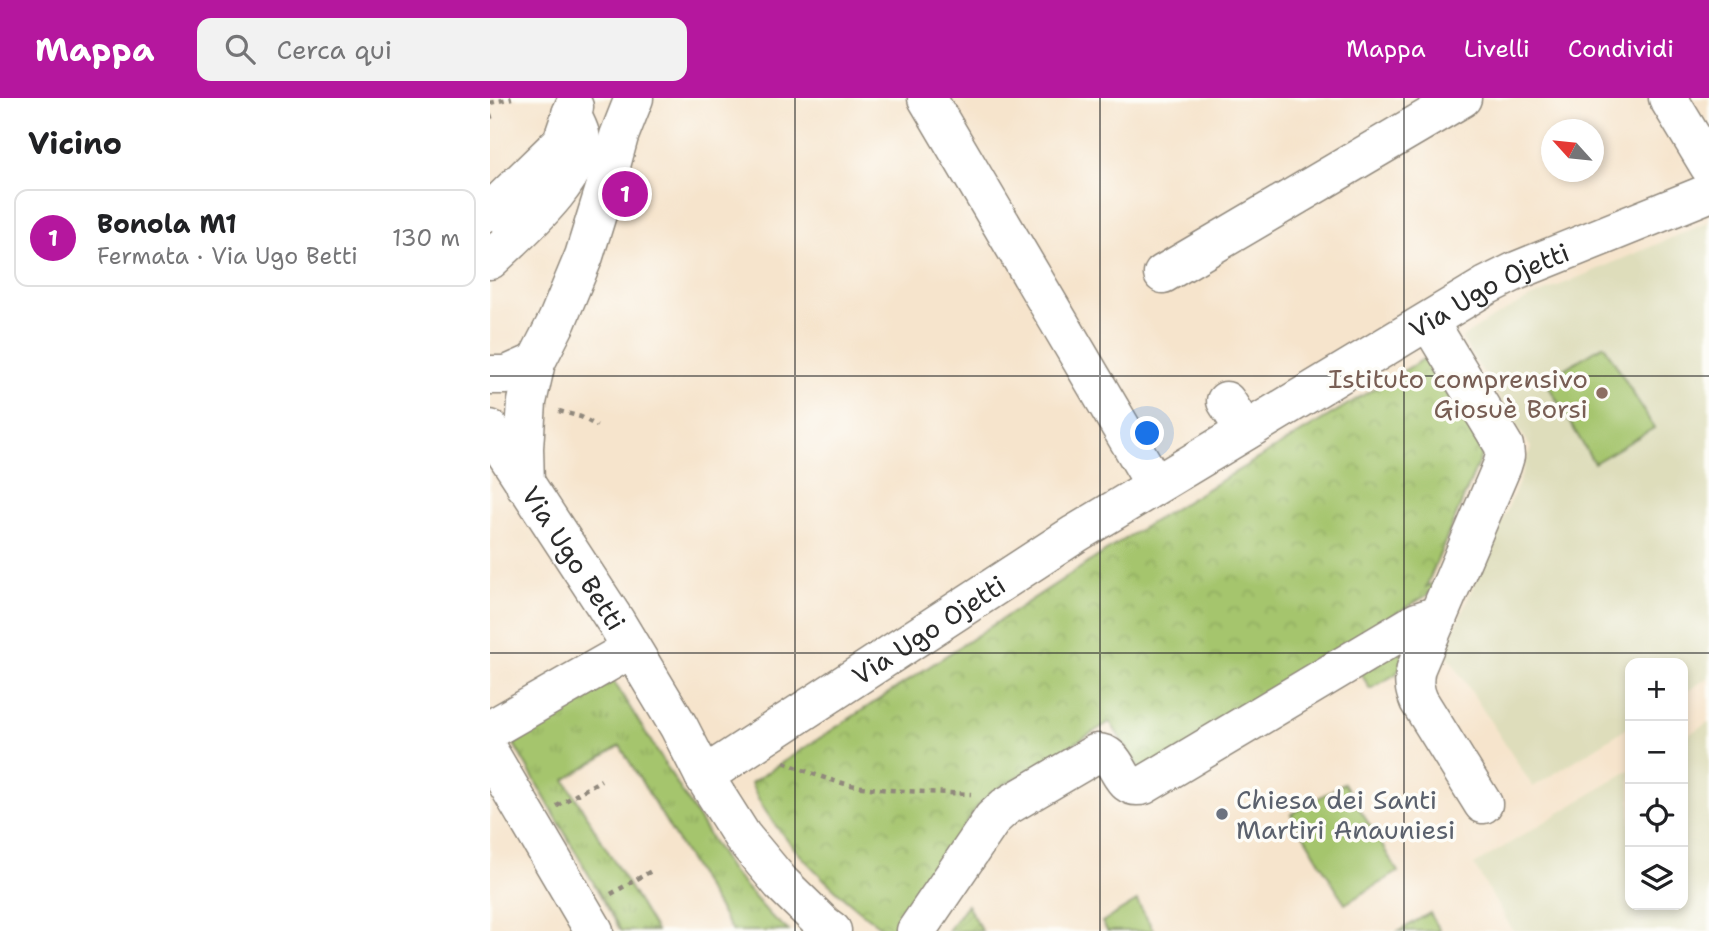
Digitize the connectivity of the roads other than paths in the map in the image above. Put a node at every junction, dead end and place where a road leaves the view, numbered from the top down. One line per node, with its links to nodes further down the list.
1 (634, 98): 6 (street, Via Ugo Betti)
2 (927, 98): 17 (street)
3 (1462, 98): 12 (street)
4 (1668, 98): 7 (street)
5 (582, 103): 8 (street); 10 (street); 11 (street)
6 (618, 116): 14 (street, Via Ugo Betti)
7 (1709, 166)
8 (490, 176)
9 (1709, 193): 13 (street, Via Ugo Ojetti)
10 (490, 212)
11 (490, 260)
12 (1163, 274)
13 (1429, 322): 17 (street, Via Ugo Ojetti); 19 (street)
14 (536, 362): 15 (street); 18 (street, Via Ugo Betti)
15 (490, 375)
16 (490, 429): 18 (street)
17 (1146, 470): 22 (street, Via Ugo Ojetti)
18 (525, 485): 20 (street, Via Ugo Betti)
19 (1437, 620): 23 (street); 26 (street)
20 (631, 649): 21 (street); 22 (street, Via Ugo Betti)
21 (492, 730): 24 (street)
22 (704, 776): 25 (street, Via Ugo Betti)
23 (1483, 804)
24 (588, 921)
25 (832, 931)
26 (916, 931)

